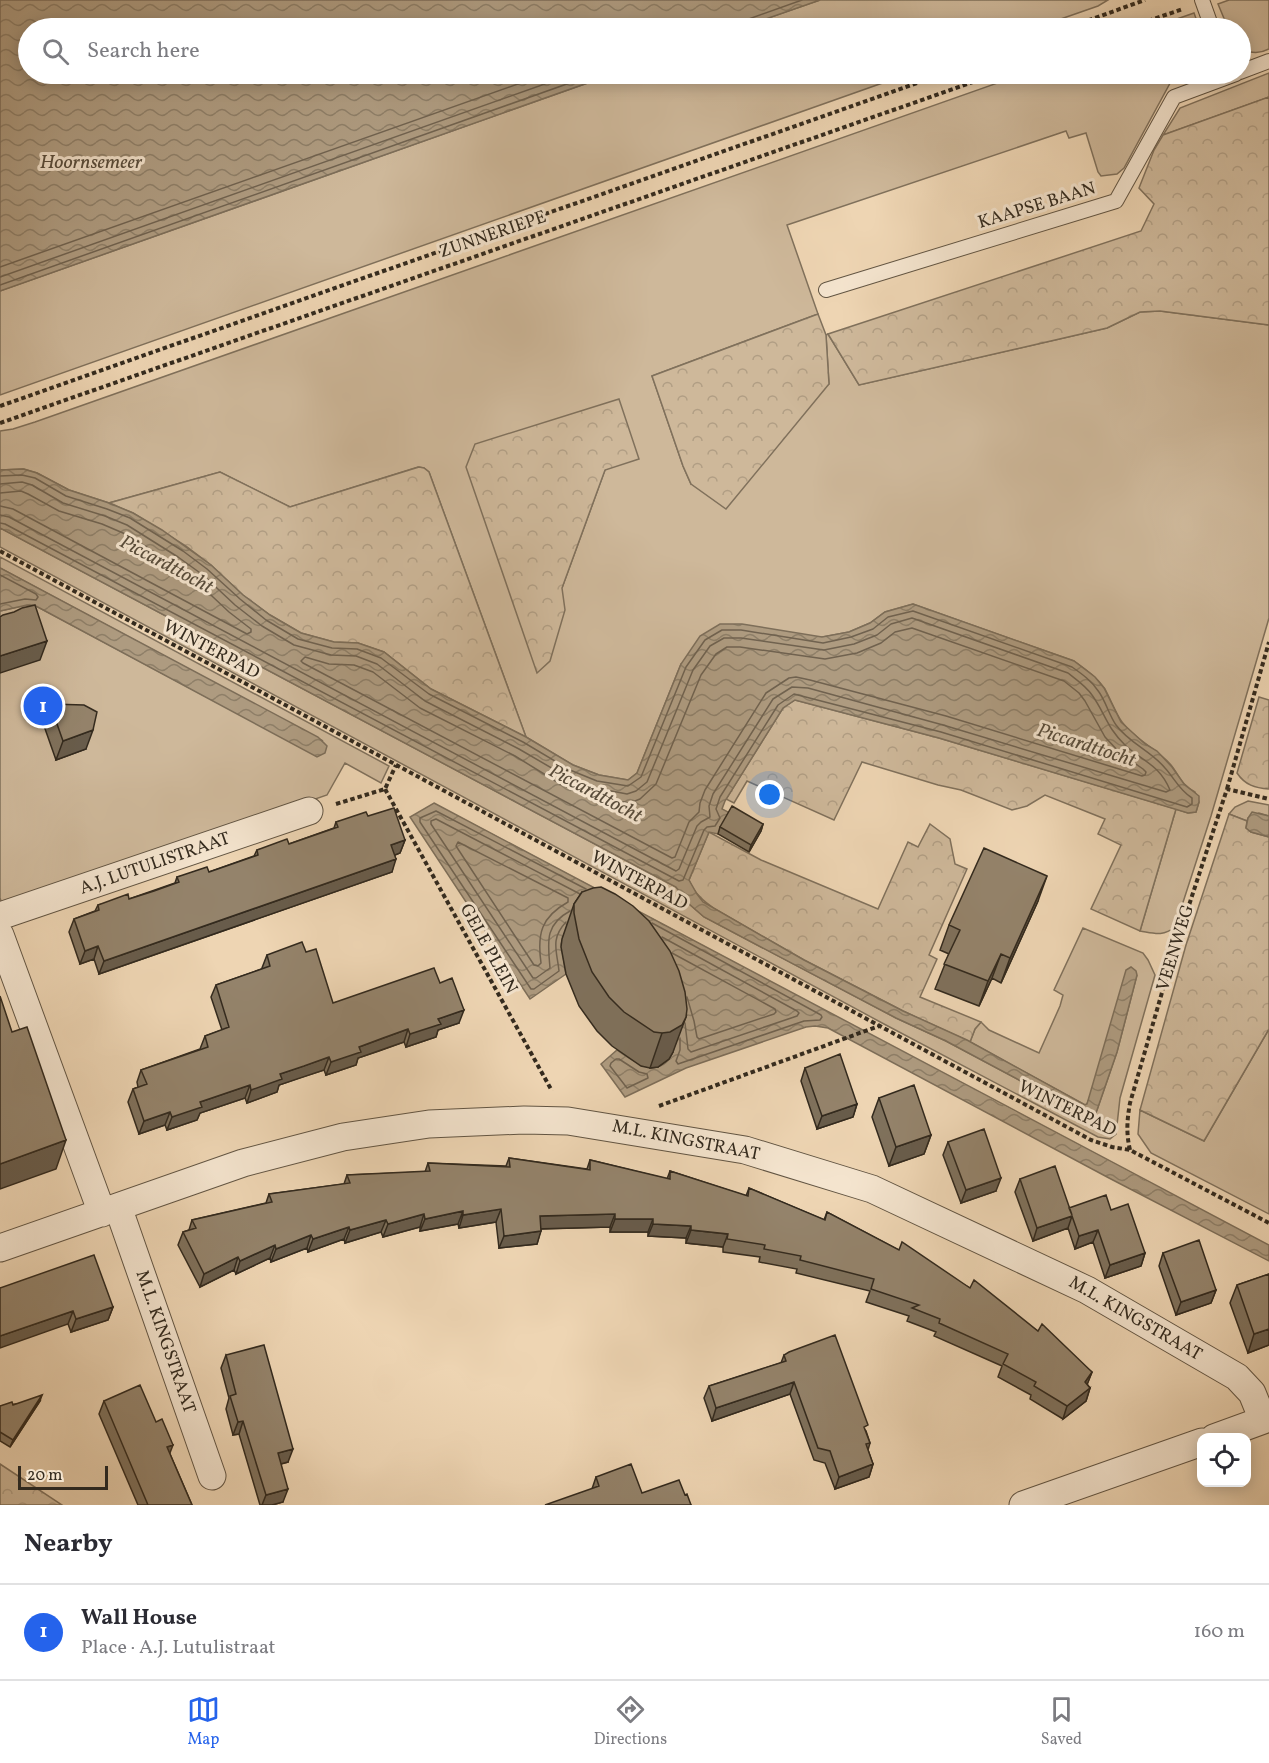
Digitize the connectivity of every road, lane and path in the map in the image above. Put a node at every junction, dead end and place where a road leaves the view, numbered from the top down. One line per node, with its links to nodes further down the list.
1 (1145, 0): 3 (path)
2 (1202, 1): 4 (path); 5 (lane)
3 (1094, 18)
4 (1155, 18)
5 (1208, 18)
6 (1269, 61): 7 (lane, KAAPSE BAAN)
7 (1251, 68)
8 (914, 84): 12 (path)
9 (967, 84): 13 (path, ZUNNERIEPE)
10 (1207, 84): 11 (lane, KAAPSE BAAN)
11 (826, 290)
12 (0, 406)
13 (0, 423)
14 (0, 551): 16 (path, WINTERPAD)
15 (1269, 642): 18 (path, VEENWEG)
16 (396, 765): 17 (path); 23 (path, WINTERPAD)
17 (385, 789): 20 (path); 25 (path, GELE PLEIN)
18 (1227, 789): 19 (path); 26 (path, VEENWEG)
19 (1269, 799)
20 (309, 811): 21 (street, A.J. LUTULISTRAAT)
21 (0, 916)
22 (0, 935): 27 (street)
23 (879, 1026): 24 (path); 26 (path, WINTERPAD)
24 (649, 1109)
25 (568, 1121): 27 (street, M.L. KINGSTRAAT); 30 (street, M.L. KINGSTRAAT)
26 (1131, 1150): 28 (path, WINTERPAD)
27 (110, 1210): 29 (street, M.L. KINGSTRAAT); 33 (street, M.L. KINGSTRAAT)
28 (1269, 1223)
29 (0, 1248)
30 (1266, 1419): 31 (street)
31 (1226, 1433)
32 (1197, 1444): 34 (street)
33 (212, 1476)
34 (1023, 1505)

